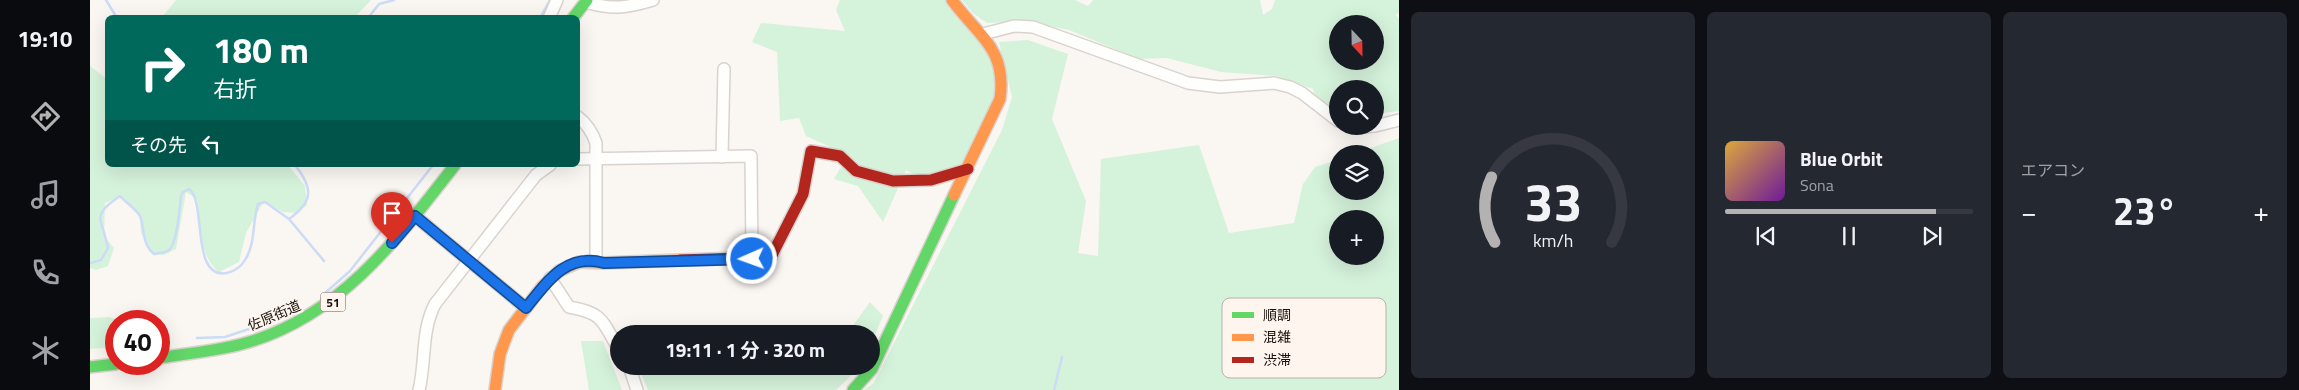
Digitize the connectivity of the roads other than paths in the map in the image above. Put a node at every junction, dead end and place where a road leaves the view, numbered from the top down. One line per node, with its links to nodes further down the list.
1 (557, 0): 5 (street)
2 (653, 0): 4 (street)
3 (952, 0): 7 (main road)
4 (586, 1): 6 (main road)
5 (550, 15)
6 (575, 15)
7 (983, 34): 9 (street); 18 (main road)
8 (724, 68): 13 (street)
9 (1329, 114)
10 (580, 119): 14 (street)
11 (1399, 120): 12 (street)
12 (1384, 124)
13 (722, 156): 14 (street); 20 (street)
14 (596, 158): 15 (street); 22 (street)
15 (580, 159)
16 (453, 167): 19 (main road, 佐原街道 / 51)
17 (547, 167): 21 (street)
18 (968, 169): 20 (main road); 33 (main road)
19 (415, 216): 21 (street); 26 (main road, 佐原街道 / 51)
20 (752, 259): 22 (main road)
21 (467, 261): 24 (street); 30 (street)
22 (596, 261): 23 (main road)
23 (550, 278): 24 (main road); 25 (street)
24 (526, 308): 31 (main road)
25 (610, 334)
26 (170, 356)
27 (105, 365): 28 (main road)
28 (90, 367)
29 (631, 375): 32 (street)
30 (419, 390)
31 (495, 390)
32 (637, 390)
33 (853, 390)

